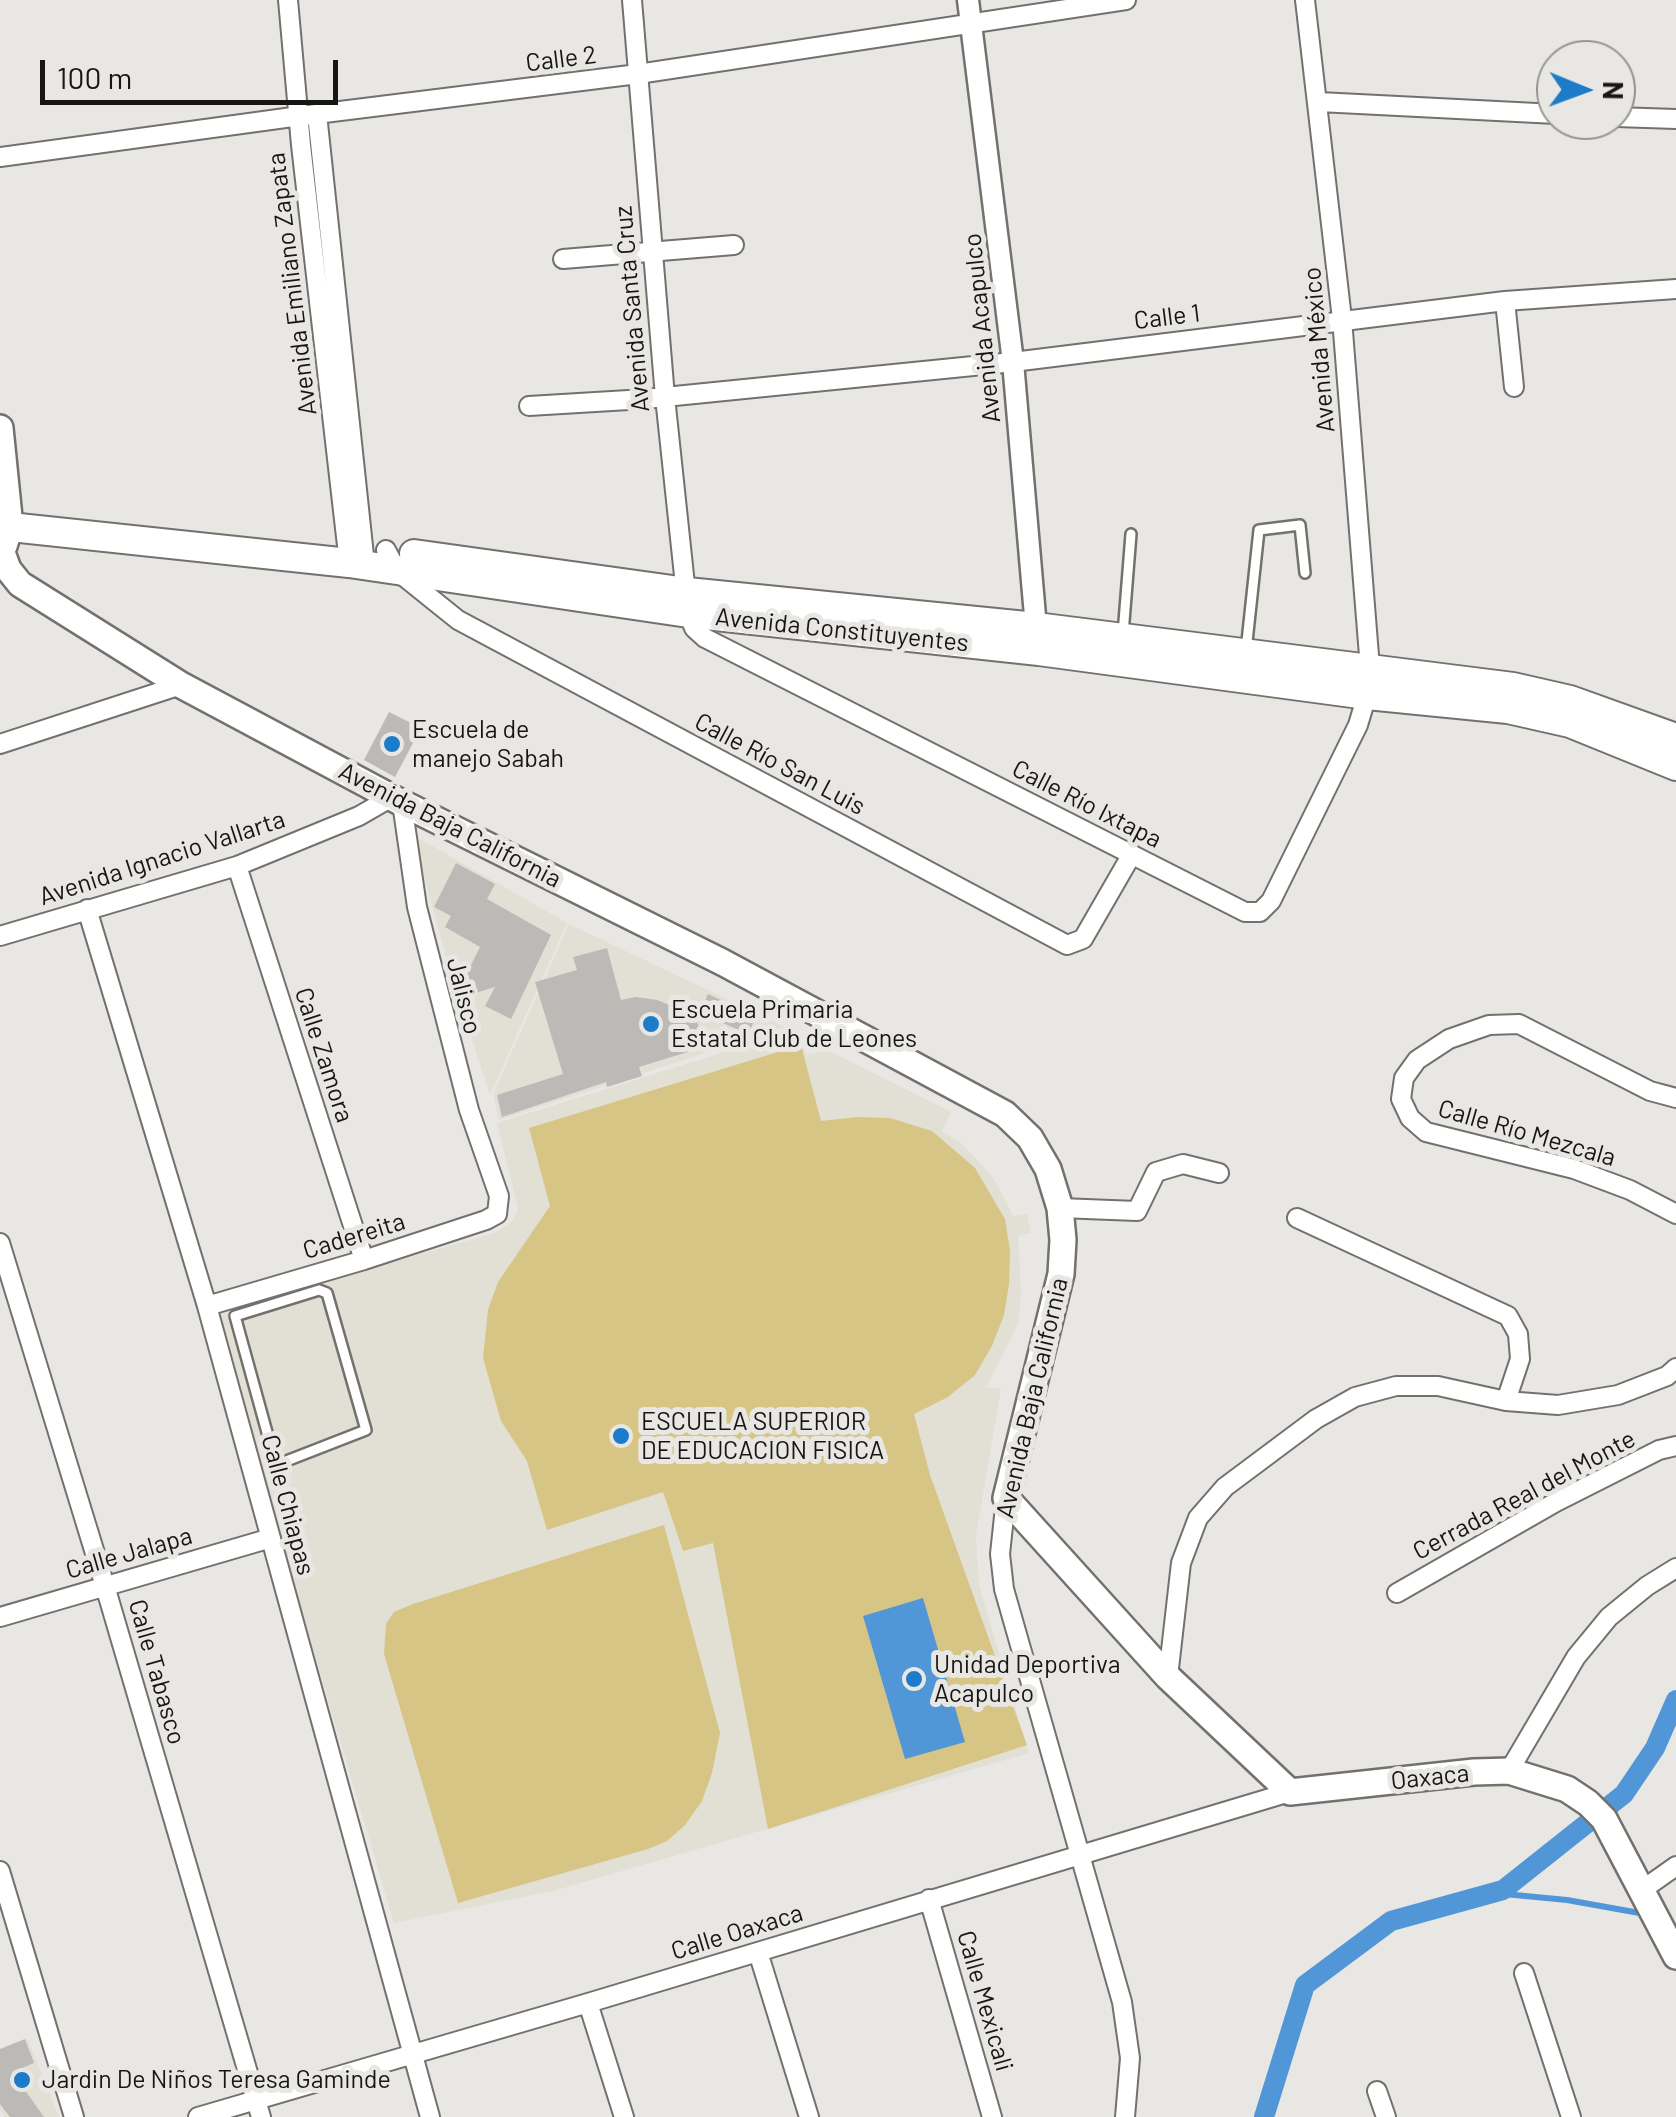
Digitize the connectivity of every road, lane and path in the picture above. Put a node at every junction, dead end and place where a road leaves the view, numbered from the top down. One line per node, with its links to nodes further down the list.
1 (288, 0): 10 (street, Avenida Emiliano Zapata)
2 (632, 0): 7 (street, Avenida Santa Cruz)
3 (968, 0): 6 (street, Avenida Acapulco)
4 (1126, 0): 6 (street, Calle 2)
5 (1305, 0): 8 (street, Avenida México)
6 (971, 23): 7 (street, Calle 2); 20 (street, Avenida Acapulco)
7 (638, 74): 10 (street, Calle 2); 15 (street, Avenida Santa Cruz)
8 (1319, 102): 9 (street); 19 (street, Avenida México)
9 (1536, 113)
10 (309, 115): 13 (street, Calle 2); 27 (street, Avenida Emiliano Zapata)
11 (1636, 117): 12 (street)
12 (1676, 120)
13 (0, 157)
14 (734, 245): 15 (street)
15 (652, 250): 16 (street); 22 (street, Avenida Santa Cruz)
16 (563, 259)
17 (1676, 289): 18 (street, Calle 1)
18 (1504, 301): 19 (street, Calle 1); 21 (street)
19 (1342, 319): 20 (street, Calle 1); 33 (street, Avenida México)
20 (1013, 362): 22 (street, Calle 1); 30 (street, Avenida Acapulco)
21 (1514, 387)
22 (665, 398): 23 (street, Calle 1); 29 (street, Avenida Santa Cruz)
23 (529, 406)
24 (0, 428): 25 (main road)
25 (3, 528): 27 (main road, Avenida Constituyentes); 34 (main road, Avenida Baja California)
26 (1131, 534): 31 (lane)
27 (368, 557): 29 (main road, Avenida Constituyentes); 39 (street, Calle Río San Luis)
28 (1304, 573): 32 (lane)
29 (687, 603): 30 (main road, Avenida Constituyentes); 39 (street, Calle Río Ixtapa)
30 (1037, 639): 31 (main road, Avenida Constituyentes)
31 (1121, 650): 32 (main road, Avenida Constituyentes)
32 (1244, 666): 33 (main road, Avenida Constituyentes)
33 (1368, 682): 35 (main road, Avenida Constituyentes); 37 (main road, Avenida Constituyentes); 39 (street, Calle Río Ixtapa)
34 (181, 685): 36 (street); 38 (main road, Avenida Baja California)
35 (1676, 738)
36 (0, 744)
37 (1676, 766)
38 (397, 800): 40 (street, Avenida Ignacio Vallarta); 45 (street, Jalisco); 46 (main road, Avenida Baja California)
39 (1132, 854)
40 (237, 866): 41 (street, Avenida Ignacio Vallarta); 50 (street, Calle Zamora)
41 (87, 909): 42 (street, Avenida Ignacio Vallarta); 51 (street, Calle Chiapas)
42 (0, 936)
43 (1676, 1098): 47 (street, Calle Río Mezcala)
44 (1219, 1174): 46 (street)
45 (500, 1196): 50 (street, Cadereita)
46 (1060, 1208): 57 (main road, Avenida Baja California)
47 (1676, 1214)
48 (1297, 1218): 53 (street)
49 (0, 1243): 60 (street, Calle Tabasco)
50 (364, 1260): 51 (street, Cadereita)
51 (207, 1306): 56 (street, Calle Chiapas)
52 (1676, 1368): 53 (street)
53 (1506, 1401): 63 (street)
54 (1676, 1446): 61 (street, Cerrada Real del Monte)
55 (276, 1464): 55 (lane); 56 (lane)
56 (253, 1472): 58 (street, Calle Chiapas)
57 (1006, 1498): 63 (main road); 66 (street, Avenida Baja California)
58 (271, 1538): 60 (street, Calle Jalapa); 75 (street, Calle Chiapas)
59 (1676, 1568): 64 (street)
60 (106, 1586): 62 (street, Calle Jalapa); 77 (street, Calle Tabasco)
61 (1397, 1592)
62 (0, 1616)
63 (1168, 1677): 65 (main road)
64 (1509, 1771): 65 (main road, Oaxaca); 69 (main road, Oaxaca)
65 (1290, 1792): 66 (street, Calle Oaxaca)
66 (1078, 1854): 70 (street, Calle Oaxaca); 84 (street, Avenida Baja California)
67 (1676, 1866): 69 (street)
68 (0, 1871): 78 (street)
69 (1646, 1896): 71 (main road)
70 (929, 1899): 72 (street, Calle Oaxaca); 83 (street, Calle Mexicali)
71 (1670, 1944)
72 (758, 1952): 74 (street, Calle Oaxaca); 82 (street)
73 (1524, 1973): 86 (street)
74 (588, 2004): 75 (street, Calle Oaxaca); 81 (street)
75 (412, 2056): 77 (street, Calle Oaxaca); 80 (street, Calle Chiapas)
76 (1378, 2091): 85 (street)
77 (258, 2109): 79 (street, Calle Oaxaca)
78 (74, 2117)
79 (198, 2117)
80 (430, 2117)
81 (624, 2117)
82 (809, 2117)
83 (992, 2117)
84 (1125, 2117)
85 (1386, 2117)
86 (1571, 2117)

